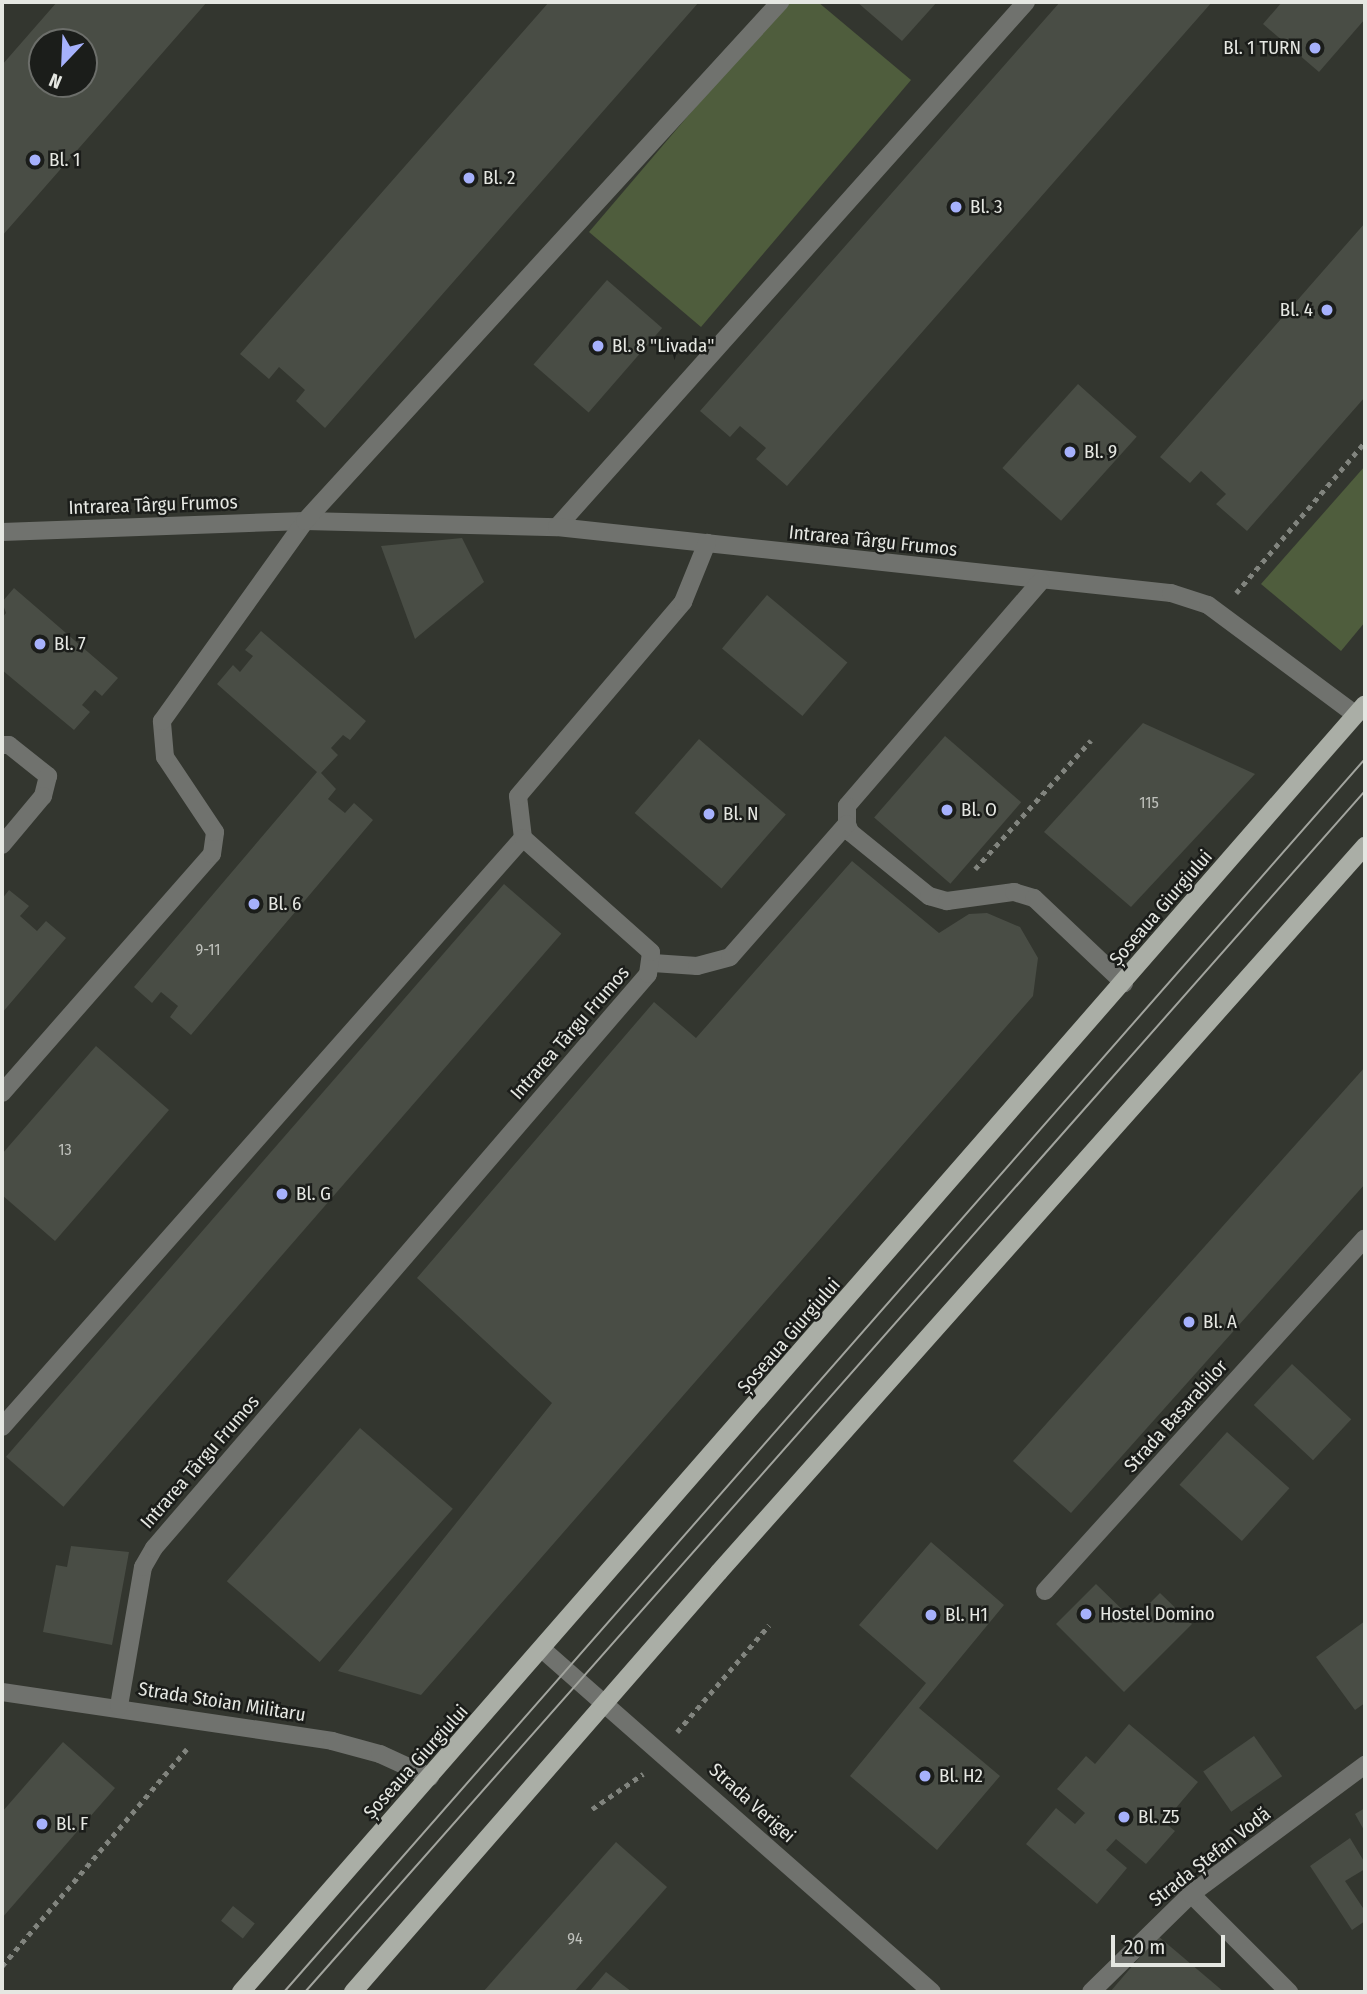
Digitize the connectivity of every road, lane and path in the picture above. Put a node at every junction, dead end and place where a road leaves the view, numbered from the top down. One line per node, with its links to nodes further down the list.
1 (780, 2): 4 (street)
2 (1026, 2): 5 (street)
3 (1365, 442): 9 (path)
4 (305, 521): 5 (street, Intrarea Târgu Frumos); 6 (street, Intrarea Târgu Frumos); 20 (street)
5 (557, 527): 7 (street, Intrarea Târgu Frumos)
6 (2, 532)
7 (706, 543): 8 (street, Intrarea Târgu Frumos); 14 (street)
8 (1041, 581): 9 (street, Intrarea Târgu Frumos); 13 (street)
9 (1223, 615): 10 (street, Intrarea Târgu Frumos)
10 (1361, 709): 19 (main road, Șoseaua Giurgiului)
11 (1091, 740): 17 (path)
12 (2, 745): 15 (street)
13 (847, 824): 17 (street); 18 (street)
14 (523, 838): 18 (street, Intrarea Târgu Frumos); 22 (street)
15 (2, 845)
16 (1365, 846): 27 (main road)
17 (947, 901): 19 (street)
18 (653, 962): 28 (street, Intrarea Târgu Frumos)
19 (1124, 983): 25 (main road, Șoseaua Giurgiului)
20 (2, 1093)
21 (1365, 1238): 23 (street, Strada Basarabilor)
22 (2, 1427)
23 (1045, 1591)
24 (768, 1625): 30 (path)
25 (542, 1649): 27 (street, Strada Verigei); 32 (main road, Șoseaua Giurgiului)
26 (2, 1692): 28 (street, Strada Stoian Militaru)
27 (605, 1704): 30 (street, Strada Verigei); 37 (main road)
28 (119, 1706): 29 (street, Strada Stoian Militaru)
29 (210, 1722): 32 (street, Strada Stoian Militaru); 35 (path)
30 (662, 1751): 33 (path); 38 (street, Strada Verigei)
31 (1365, 1765): 34 (street, Strada Ștefan Vodă)
32 (430, 1777): 36 (main road, Șoseaua Giurgiului)
33 (592, 1809)
34 (1191, 1894): 39 (street, Strada Ștefan Vodă); 40 (street)
35 (2, 1966)
36 (241, 1992)
37 (353, 1992)
38 (932, 1992)
39 (1091, 1992)
40 (1289, 1992)

